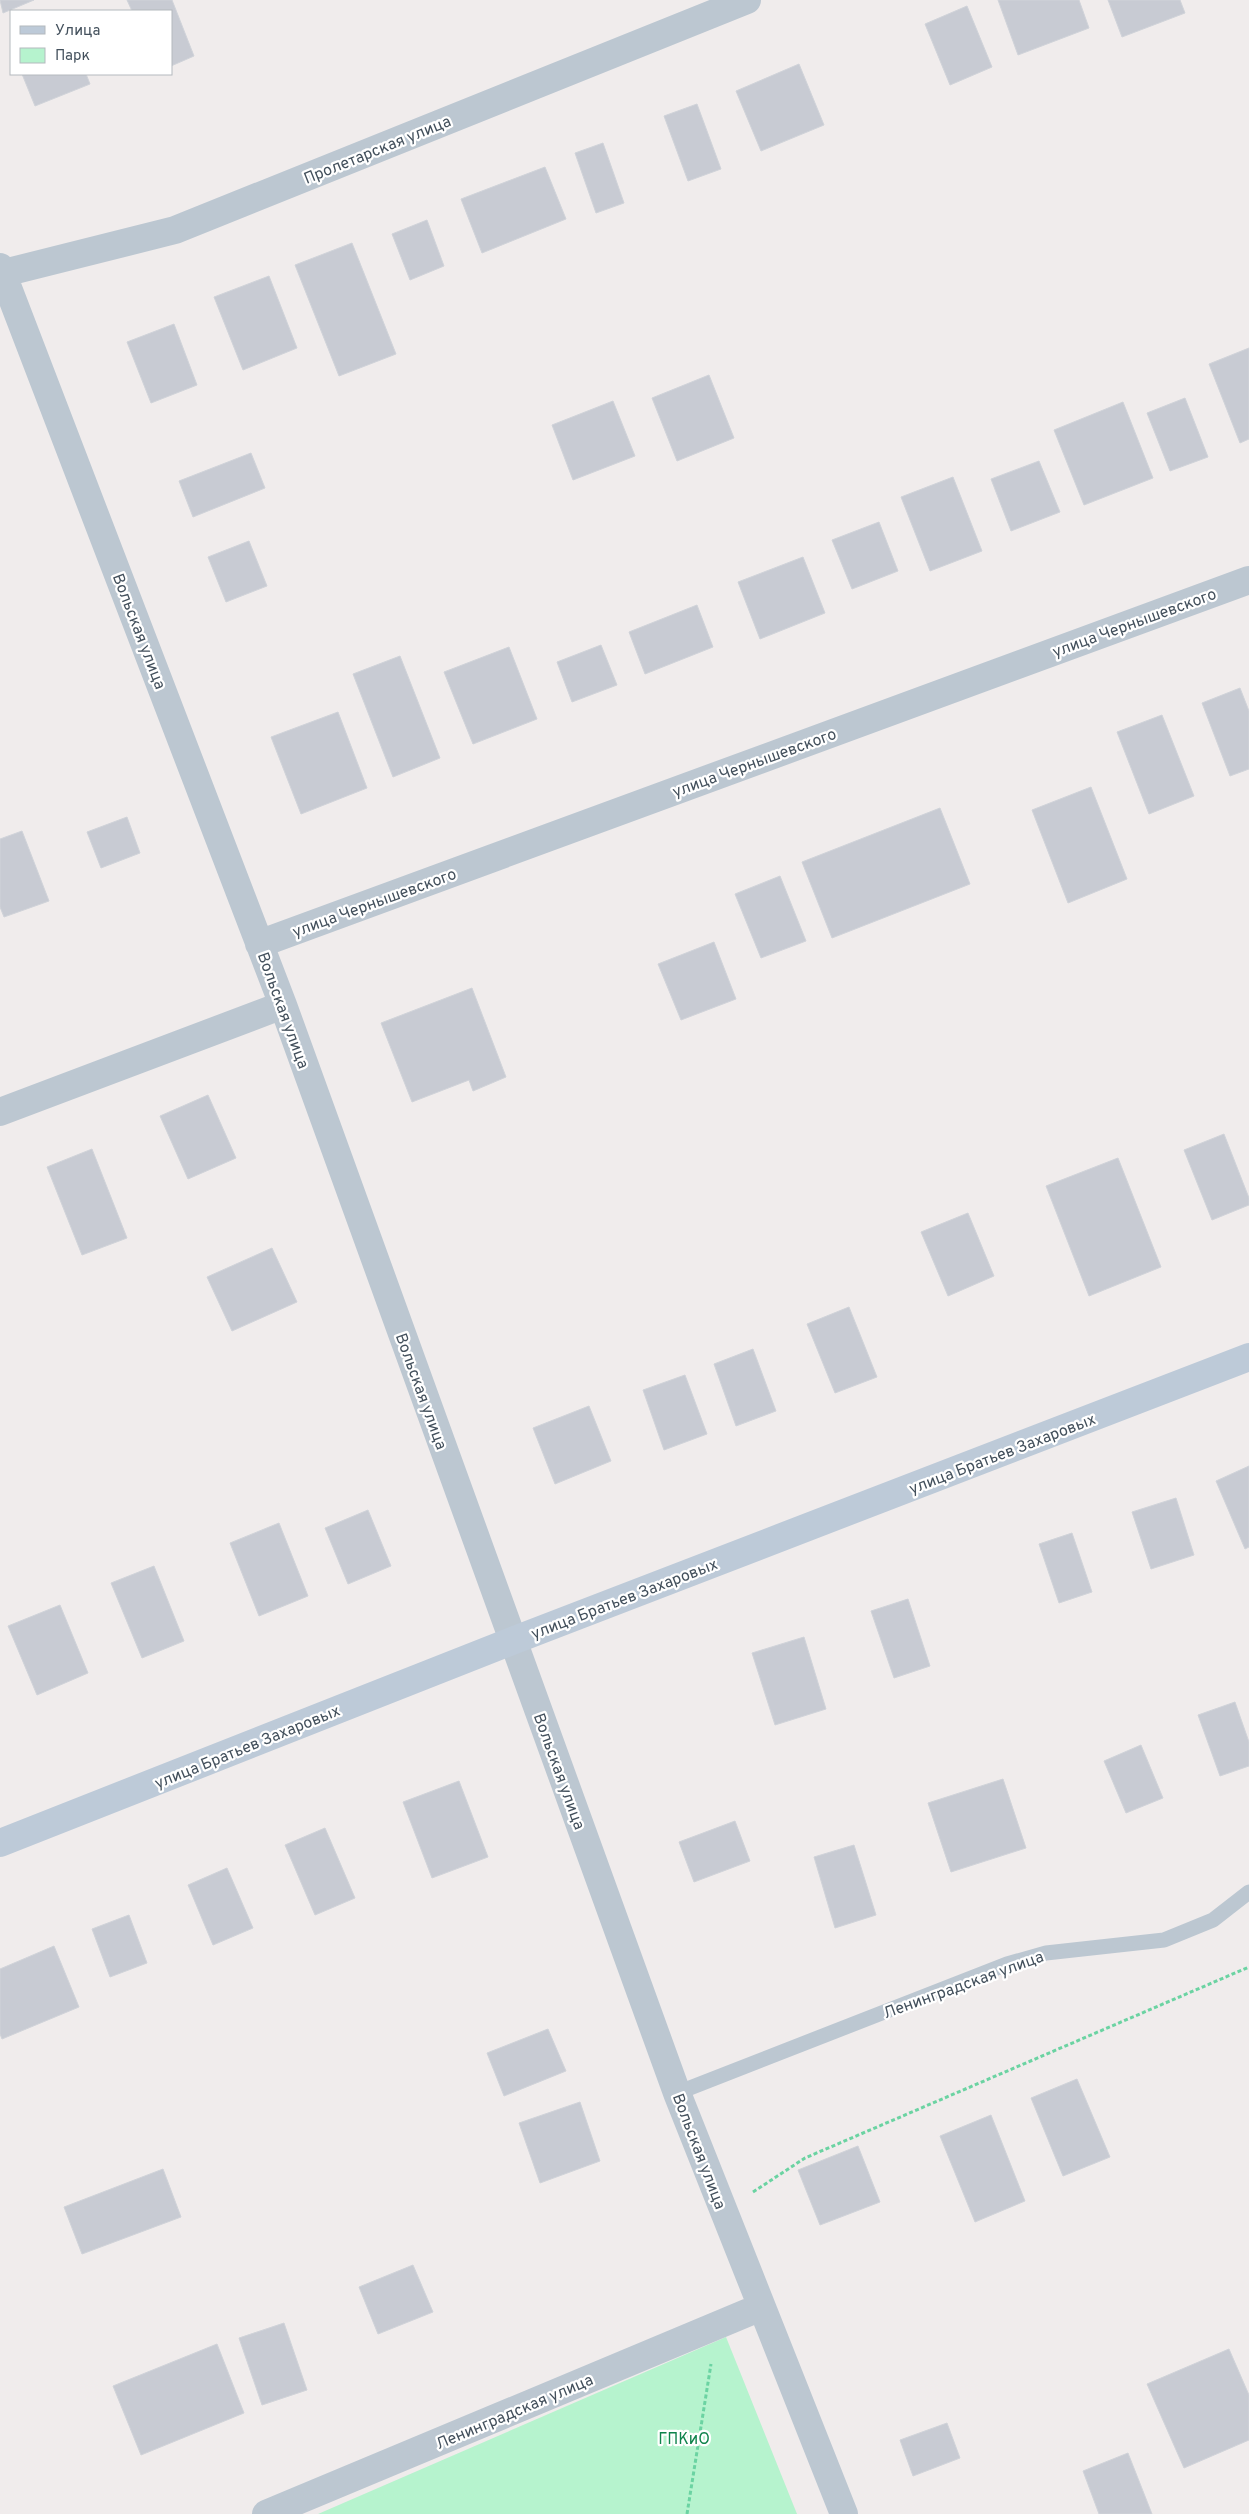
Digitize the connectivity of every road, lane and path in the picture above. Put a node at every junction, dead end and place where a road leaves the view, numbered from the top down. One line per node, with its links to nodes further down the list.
1 (748, 0): 2 (street, Пролетарская улица)
2 (1, 272): 4 (street, Вольская улица)
3 (1249, 580): 4 (street, улица Чернышевского)
4 (259, 944): 5 (street, Вольская улица)
5 (283, 1005): 6 (street); 8 (street, Вольская улица)
6 (0, 1112)
7 (1249, 1357): 8 (main road, улица Братьев Захаровых)
8 (512, 1641): 9 (main road, улица Братьев Захаровых); 12 (street, Вольская улица)
9 (0, 1843)
10 (1249, 1892): 12 (lane, Ленинградская улица)
11 (1249, 1967): 13 (path)
12 (678, 2093): 13 (street, Вольская улица)
13 (724, 2212): 14 (street, Вольская улица)
14 (761, 2307): 15 (street, Ленинградская улица); 18 (street, Вольская улица)
15 (717, 2327): 16 (street, Ленинградская улица); 17 (path)
16 (266, 2514)
17 (687, 2514)
18 (844, 2514)

